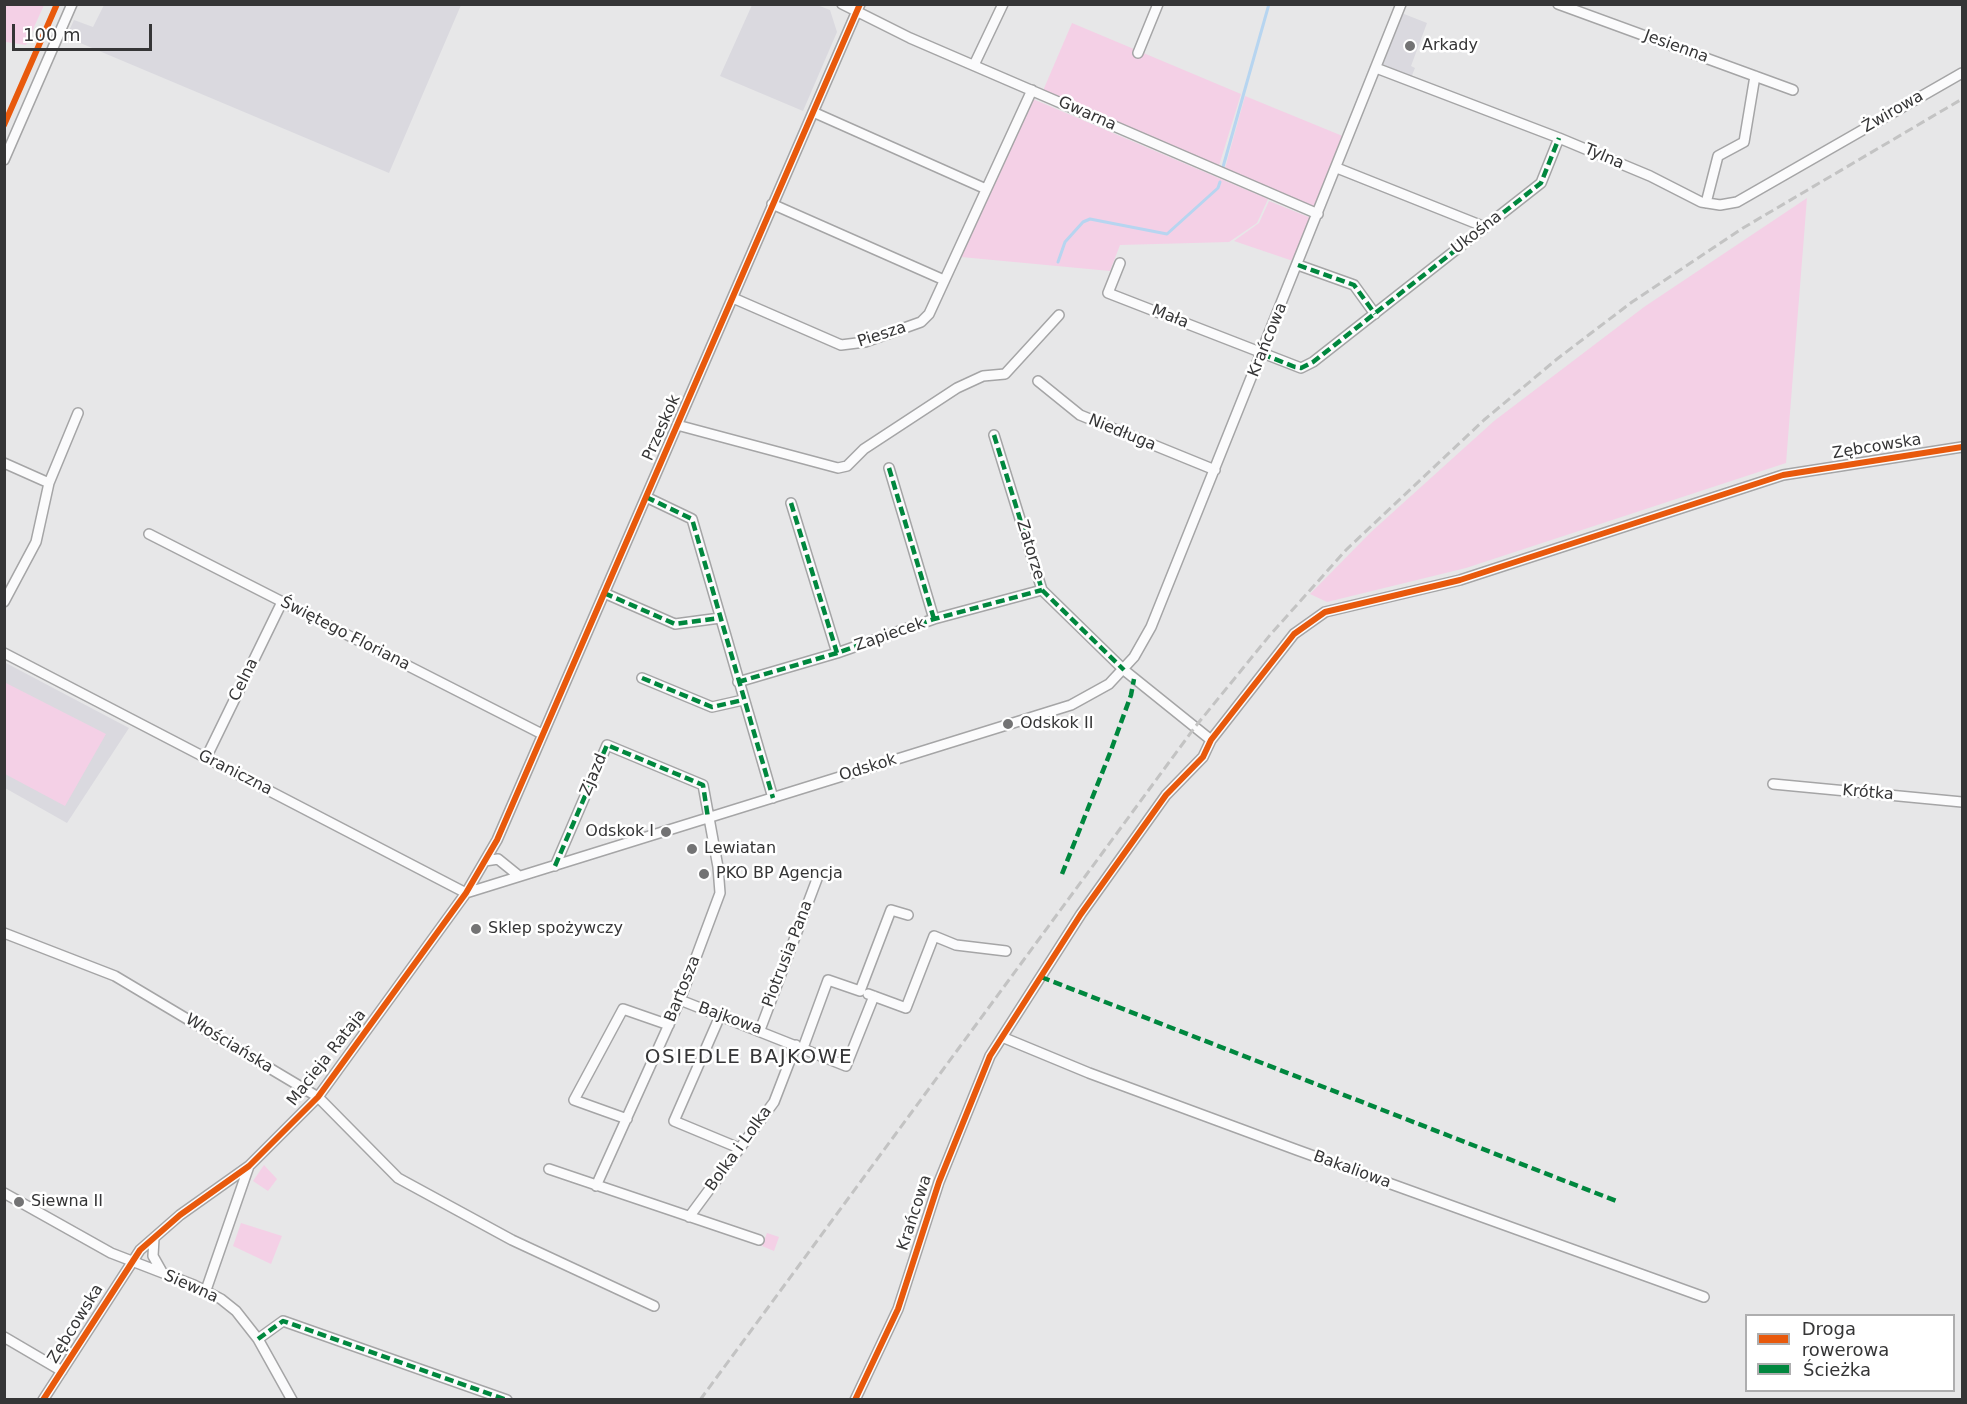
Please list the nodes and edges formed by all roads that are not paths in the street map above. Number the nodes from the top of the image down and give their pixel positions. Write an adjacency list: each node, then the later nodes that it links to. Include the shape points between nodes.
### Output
1 (72, 4): 18 (street)
2 (842, 4): 7 (street, Gwarna)
3 (1003, 4): 9 (street)
4 (1158, 4): 8 (street)
5 (1401, 4): 10 (street, Krańcowa)
6 (1558, 4): 12 (street, Jesienna)
7 (858, 8): 9 (street, Gwarna); 15 (street, Przeskok)
8 (1138, 53)
9 (974, 65): 13 (street, Gwarna)
10 (1376, 68): 16 (street, Tylna); 19 (street, Krańcowa)
11 (1962, 73): 17 (street, Żwirowa)
12 (1755, 76): 14 (street, Jesienna); 21 (street, via 1744,142 1718,156)
13 (1032, 90): 20 (street, Piesza); 23 (street, Gwarna)
14 (1793, 90)
15 (813, 112): 20 (street); 22 (street, Przeskok)
16 (1558, 138): 21 (street, Tylna); 24 (street, Ukośna, via 1541,183)
17 (1825, 152): 21 (street, Tylna, via 1737,202)
18 (4, 160)
19 (1337, 168): 23 (street, Krańcowa); 24 (street)
20 (986, 189): 27 (street, Piesza)
21 (1706, 203)
22 (772, 204): 27 (street); 28 (street, Przeskok)
23 (1318, 214): 26 (street, Krańcowa)
24 (1485, 227): 29 (street, Ukośna)
25 (1120, 263): 31 (street, Mała, via 1108,293)
26 (1298, 265): 29 (street, via 1353,285); 31 (street, Krańcowa)
27 (944, 280): 28 (street, Piesza, via 929,314 921,322 850,346 832,342)
28 (733, 298): 34 (street, Przeskok)
29 (1375, 314): 31 (street, Ukośna, via 1308,366 1295,367)
30 (1059, 315): 34 (street, via 1005,374 983,376 957,388 864,449 847,466 838,468)
31 (1262, 354): 39 (street, Krańcowa)
32 (1038, 381): 39 (street, Niedługa, via 1080,415)
33 (78, 413): 40 (street)
34 (677, 425): 41 (street, Przeskok)
35 (994, 435): 44 (street, Zatorze)
36 (1962, 447): 57 (street, Zębcowska, via 1796,472 1460,580 1325,612 1294,634)
37 (4, 463): 40 (street)
38 (889, 468): 49 (street)
39 (1215, 470): 52 (street, Krańcowa, via 1151,627)
40 (48, 483): 46 (street, via 36,542)
41 (646, 497): 45 (street, Przeskok); 48 (street, via 692,519)
42 (791, 503): 51 (street)
43 (149, 534): 47 (street, Świętego Floriana)
44 (1042, 590): 49 (street, Zapiecek); 52 (street, Zatorze)
45 (604, 593): 48 (street, via 675,624); 56 (street, Przeskok)
46 (4, 602)
47 (282, 602): 56 (street, Świętego Floriana); 58 (street, Celna)
48 (720, 618): 54 (street)
49 (934, 620): 51 (street, Zapiecek)
50 (4, 653): 58 (street, Graniczna)
51 (837, 653): 54 (street, Zapiecek)
52 (1124, 670): 57 (street); 60 (street, Odskok, via 1096,693 1071,705)
53 (642, 678): 55 (street, via 712,708)
54 (738, 682): 55 (street)
55 (743, 700): 60 (street)
56 (542, 734): 63 (street, Przeskok)
57 (1211, 740): 81 (street, Krańcowa, via 1203,757 1166,795 1081,914)
58 (206, 758): 71 (street, Graniczna)
59 (1773, 784): 61 (street, Krótka)
60 (773, 798): 62 (street, Odskok)
61 (1962, 802)
62 (708, 818): 66 (street, Odskok); 66 (street, Zjazd, via 703,785 607,745); 77 (street, Bartosza, via 720,893)
63 (497, 840): 64 (street, Przeskok); 65 (street)
64 (485, 861): 65 (street, via 494,858); 67 (street)
65 (504, 864): 68 (street); 70 (street, via 506,874)
66 (555, 866): 68 (street, Odskok)
67 (479, 870): 70 (street, via 484,882); 71 (street, Macieja Rataja)
68 (519, 876): 70 (street, Odskok)
69 (817, 879): 80 (street, Piotrusia Pana)
70 (496, 884): 71 (street)
71 (466, 893): 83 (street, Macieja Rataja)
72 (908, 915): 75 (street, via 891,909)
73 (4, 933): 83 (street, Włościańska, via 115,976)
74 (1006, 951): 76 (street, via 956,945 934,936 906,1008)
75 (860, 991): 76 (street); 82 (street, Bolka i Lolka, via 828,980)
76 (874, 996): 82 (street, Bajkowa, via 846,1066)
77 (680, 1000): 78 (street, Bajkowa); 79 (street, Bartosza)
78 (720, 1017): 80 (street, Bajkowa); 85 (street, via 674,1121)
79 (669, 1025): 84 (street, Bartosza); 84 (street, via 623,1009 574,1100)
80 (760, 1030): 82 (street, Bajkowa)
81 (1002, 1036): 96 (street, Bakaliowa, via 1089,1073); 104 (street, Krańcowa, via 990,1056 939,1182 898,1309)
82 (799, 1046): 85 (street, Bolka i Lolka, via 774,1102)
83 (318, 1097): 86 (street, Macieja Rataja); 97 (street, Włościańska, via 398,1178 512,1240)
84 (627, 1119): 88 (street, Bartosza)
85 (739, 1148): 90 (street, Bolka i Lolka)
86 (249, 1166): 91 (street, Macieja Rataja); 95 (street, Macieja Rataja)
87 (549, 1169): 88 (street)
88 (596, 1186): 90 (street)
89 (4, 1193): 93 (street, Siewna)
90 (689, 1217): 92 (street)
91 (155, 1237): 93 (street, Macieja Rataja); 94 (street, via 153,1256)
92 (759, 1240)
93 (131, 1262): 94 (street, Siewna); 100 (street, Zębcowska)
94 (164, 1274): 95 (street, Siewna)
95 (206, 1290): 99 (street, Siewna, via 236,1311)
96 (1704, 1297)
97 (654, 1306)
98 (4, 1336): 100 (street)
99 (258, 1338): 102 (street, Siewna); 103 (street, via 284,1321)
100 (62, 1371): 101 (street, Zębcowska)
101 (43, 1400)
102 (292, 1400)
103 (507, 1400)
104 (855, 1400)

